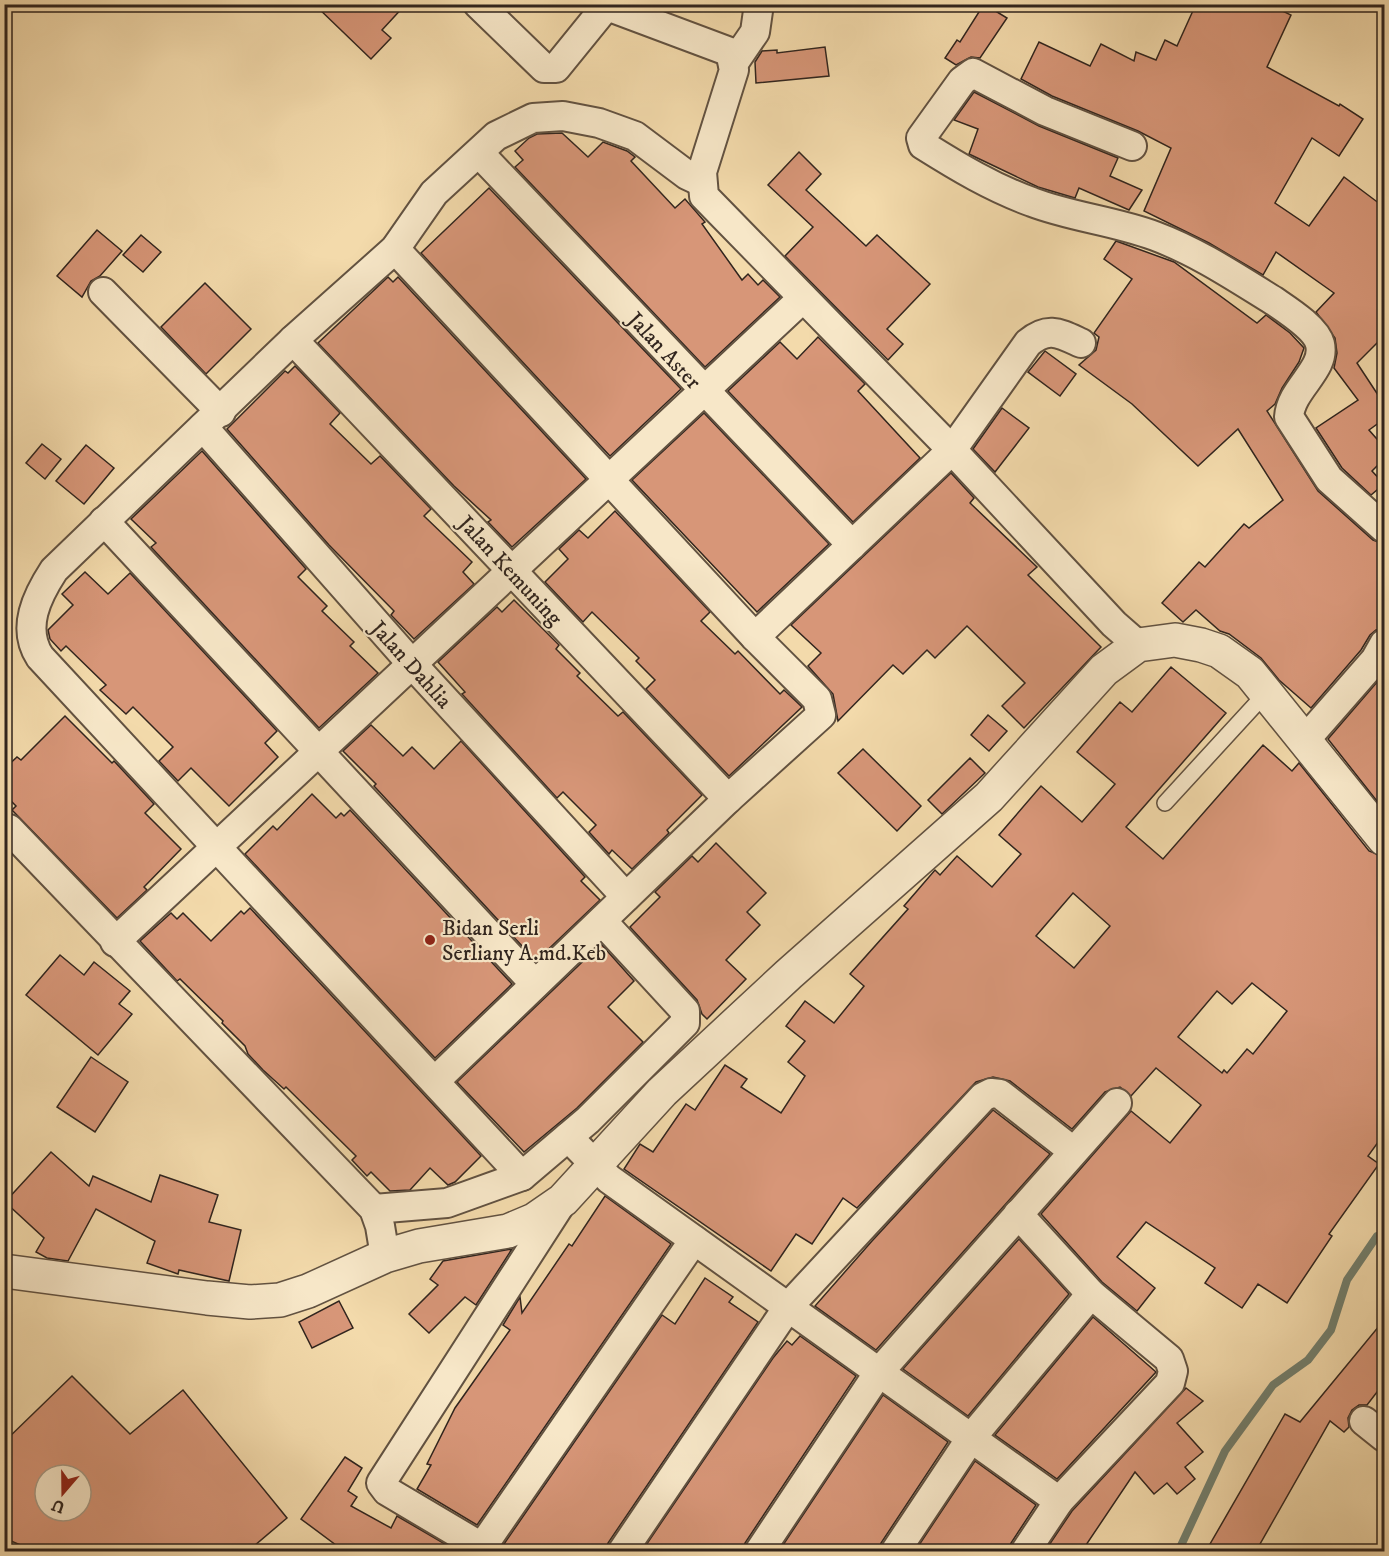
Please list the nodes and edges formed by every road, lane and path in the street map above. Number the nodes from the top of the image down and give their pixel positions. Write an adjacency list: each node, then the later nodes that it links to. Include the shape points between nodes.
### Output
1 (478, 4): 3 (street, via 544,68 556,68)
2 (759, 4): 4 (street, via 755,32)
3 (608, 5): 4 (street, via 722,47 730,52)
4 (733, 64): 7 (street)
5 (1132, 146): 18 (street, via 1045,111 973,73 962,81 921,138 923,145 966,172 1033,202 1154,236 1209,260 1296,316 1320,342 1321,357 1298,390 1289,417 1329,479)
6 (480, 154): 7 (street, via 496,136 522,123 533,118 562,116 599,123 635,136); 8 (street, via 434,193); 13 (street, Jalan Aster)
7 (702, 182): 10 (street, via 704,196)
8 (395, 249): 11 (street); 16 (street)
9 (103, 292): 14 (street, Jalan Dahlia)
10 (803, 298): 13 (street); 15 (street)
11 (293, 340): 14 (street); 20 (street, Jalan Kemuning)
12 (1081, 343): 15 (street, via 1058,333 1040,333 1028,343)
13 (703, 391): 16 (street); 19 (street, Jalan Aster)
14 (212, 419): 17 (street); 24 (street, Jalan Dahlia)
15 (952, 450): 19 (street); 23 (street)
16 (609, 479): 20 (street); 21 (street)
17 (104, 521): 27 (street); 32 (street, via 47,580 33,614 32,644)
18 (1384, 528)
19 (852, 545): 21 (street)
20 (512, 571): 24 (street); 28 (street, Jalan Kemuning)
21 (755, 637): 28 (street, via 817,699 821,715)
22 (1384, 644): 26 (street, via 1375,660)
23 (1138, 645): 25 (street, via 1174,640 1219,651 1250,673); 41 (street, via 1104,670 989,797 662,1092)
24 (412, 664): 27 (street); 33 (street, Jalan Dahlia)
25 (1266, 693): 26 (street); 29 (lane)
26 (1305, 740): 31 (street)
27 (318, 751): 32 (street); 36 (street)
28 (728, 799): 33 (street)
29 (1165, 803)
30 (9, 829): 35 (street)
31 (1384, 839)
32 (218, 846): 35 (street); 37 (street)
33 (626, 897): 34 (street)
34 (602, 921): 36 (street); 39 (street, via 685,1011 686,1017 685,1023)
35 (115, 942): 44 (street)
36 (535, 984): 37 (street)
37 (435, 1081): 42 (street)
38 (1117, 1103): 40 (street)
39 (568, 1137): 41 (street); 42 (street)
40 (1073, 1151): 45 (street); 50 (street, via 1000,1094 983,1097)
41 (593, 1166): 43 (street); 46 (street)
42 (522, 1176): 44 (street, via 447,1203)
43 (563, 1200): 47 (street, via 534,1220 508,1231 419,1246); 54 (street, via 381,1483 387,1491)
44 (374, 1209): 47 (street)
45 (1018, 1214): 49 (street); 51 (street)
46 (694, 1240): 50 (street); 54 (street)
47 (385, 1256): 48 (street, via 308,1291 280,1300 250,1302)
48 (4, 1271)
49 (1091, 1294): 52 (street); 53 (street, via 1169,1359 1173,1371 1170,1383)
50 (788, 1307): 51 (street); 55 (street)
51 (879, 1372): 52 (street); 56 (street)
52 (971, 1438): 53 (street); 57 (street)
53 (1059, 1501): 58 (street)
54 (486, 1549)
55 (621, 1551)
56 (759, 1551)
57 (896, 1551)
58 (1025, 1551)

